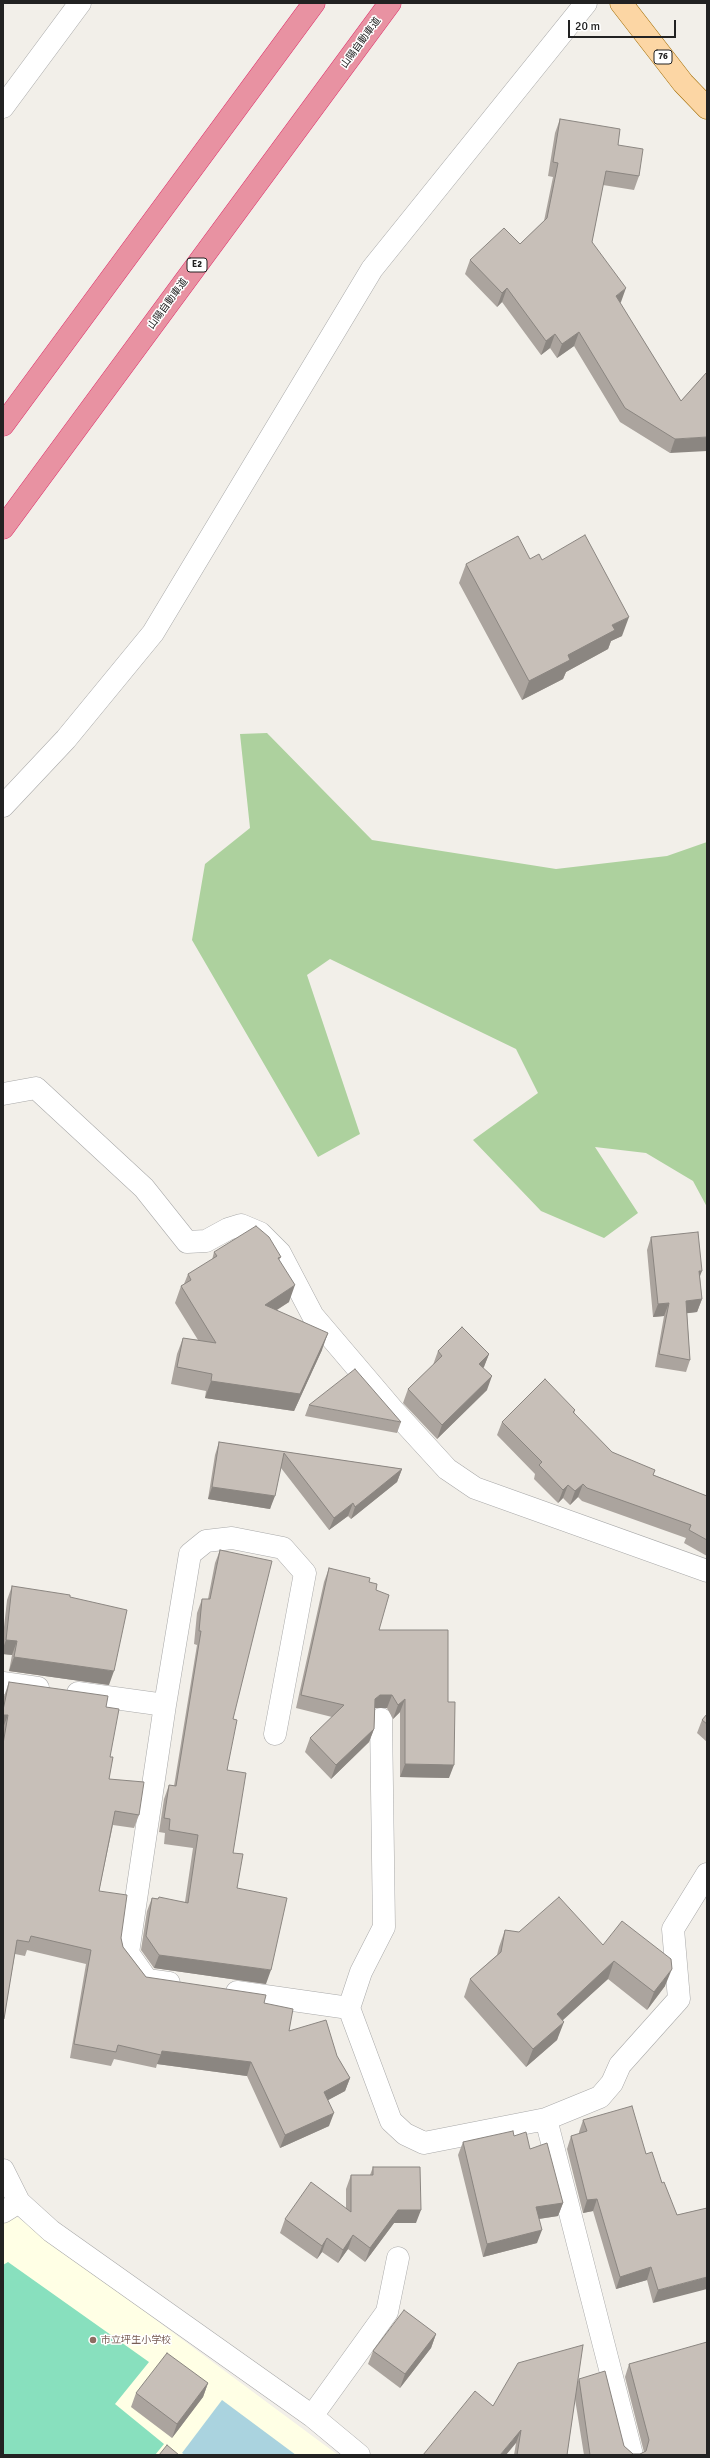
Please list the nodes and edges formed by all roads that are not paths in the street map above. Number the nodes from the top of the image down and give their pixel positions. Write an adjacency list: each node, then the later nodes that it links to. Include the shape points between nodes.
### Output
1 (80, 3): 6 (street)
2 (314, 3): 8 (highway)
3 (390, 3): 9 (highway, 山陽自動車道 / E2)
4 (586, 3): 10 (street, via 372,269 153,633 66,739)
5 (621, 3): 7 (main road, 76, via 683,83)
6 (3, 107)
7 (707, 108)
8 (3, 425)
9 (3, 528)
10 (3, 806)
11 (3, 1094): 12 (street, via 36,1088 144,1188 187,1242 206,1241 241,1225 260,1233 280,1253 313,1316 442,1463 475,1488)
12 (707, 1571)
13 (3, 1683): 14 (street)
14 (165, 1705): 16 (street, via 190,1554 206,1541 232,1538 283,1548 305,1573); 18 (street, via 128,1953 147,1980)
15 (381, 1719): 20 (street, via 384,1927 361,1972)
16 (275, 1734)
17 (707, 1874): 21 (street, via 672,1929 679,1999 620,2065 612,2083 600,2097)
18 (186, 1985)
19 (217, 1990): 20 (street)
20 (349, 2008): 21 (street, via 391,2122 405,2134 424,2143)
21 (546, 2119): 27 (street)
22 (3, 2170): 23 (street)
23 (11, 2207): 25 (street, via 51,2231)
24 (398, 2258): 25 (street, via 387,2312)
25 (312, 2416): 26 (street)
26 (360, 2455)
27 (632, 2455)

